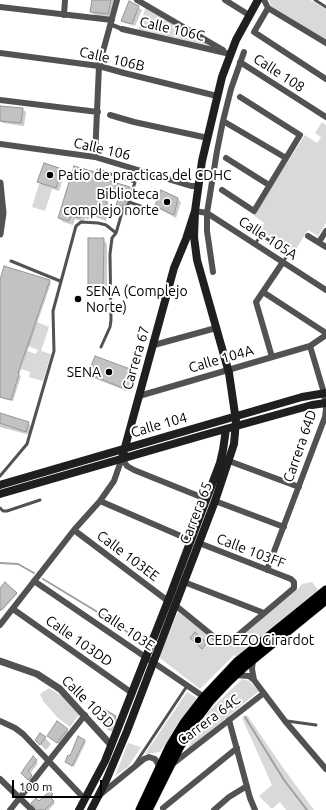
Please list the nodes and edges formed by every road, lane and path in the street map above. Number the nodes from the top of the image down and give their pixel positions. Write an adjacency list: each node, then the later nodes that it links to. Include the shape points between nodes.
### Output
1 (65, 0): 11 (street)
2 (117, 0): 13 (street)
3 (137, 0): 18 (street)
4 (225, 0): 12 (street)
5 (258, 0): 12 (main road, Carrera 67)
6 (264, 0): 10 (street)
7 (315, 0): 8 (lane)
8 (326, 6)
9 (0, 7): 11 (street, Calle 106C)
10 (268, 8): 15 (street); 21 (street, via 254,32)
11 (64, 15): 13 (street, Calle 106C)
12 (249, 15): 18 (main road, Carrera 67)
13 (111, 22): 14 (street, Calle 106C); 20 (street)
14 (122, 29): 18 (street, Calle 106C)
15 (326, 43)
16 (244, 52): 19 (street)
17 (0, 53): 20 (street, Calle 106B)
18 (230, 54): 22 (main road, Carrera 67)
19 (240, 62): 27 (street, Calle 108); 28 (street)
20 (99, 66): 22 (street, Calle 106B); 25 (street)
21 (326, 79)
22 (217, 96): 29 (main road, Carrera 67)
23 (240, 98): 33 (street, via 300,135)
24 (0, 100): 25 (street)
25 (98, 112): 31 (street)
26 (110, 115): 29 (street)
27 (326, 118)
28 (223, 121): 33 (street); 43 (street)
29 (208, 138): 37 (main road, Carrera 67)
30 (0, 144): 31 (street, Calle 106)
31 (94, 157): 37 (street, Calle 106)
32 (226, 158): 36 (street)
33 (286, 158): 36 (street)
34 (98, 170): 40 (lane, via 135,182)
35 (0, 183): 39 (street)
36 (270, 185): 38 (street, via 254,211)
37 (198, 186): 42 (main road, Carrera 67)
38 (222, 190)
39 (0, 192): 45 (street)
40 (129, 202): 41 (lane); 46 (lane, via 123,209)
41 (143, 207)
42 (194, 211): 43 (street, Calle 105A); 57 (main road, Carrera 65, via 197,260); 59 (main road, Carrera 67, via 174,268)
43 (207, 213): 49 (street, Calle 105A); 53 (street)
44 (326, 230): 48 (street)
45 (0, 231)
46 (116, 232): 54 (lane, via 102,224 78,224); 61 (lane, via 112,238 110,254 111,320)
47 (308, 236): 48 (street)
48 (318, 242): 50 (street)
49 (255, 244): 52 (street, Calle 105A); 52 (lane, via 261,235 289,253)
50 (326, 247)
51 (11, 261): 54 (lane)
52 (283, 262): 55 (street, Calle 105A); 56 (street)
53 (214, 272)
54 (60, 281): 74 (lane, via 53,311 54,351 27,444)
55 (326, 290)
56 (263, 292): 58 (street); 62 (street, via 256,302)
57 (216, 328): 59 (street); 63 (main road, Carrera 65)
58 (326, 334): 60 (street)
59 (154, 345): 65 (main road, Carrera 67)
60 (310, 346): 62 (street, Calle 104A); 64 (street, Carrera 64D)
61 (101, 347)
62 (272, 357): 63 (street, Calle 104A)
63 (228, 370): 65 (street, Calle 104A); 67 (main road, Carrera 65)
64 (325, 393): 66 (street, Carrera 64D); 67 (main road, Calle 104)
65 (138, 396): 71 (main road, Carrera 67)
66 (326, 403): 69 (main road, Calle 104); 76 (street, Carrera 64D, via 325,417)
67 (235, 416): 68 (main road, Calle 104); 69 (main road, Carrera 65)
68 (226, 419): 70 (street, Carrera 65); 71 (main road, Calle 104)
69 (236, 426): 70 (main road, Calle 104); 73 (main road, Carrera 65)
70 (226, 428): 72 (main road, Calle 104); 78 (main road, Carrera 65, via 222,456)
71 (124, 448): 72 (main road, Carrera 67); 75 (main road, Calle 104)
72 (122, 458): 77 (main road, Calle 104); 78 (street, via 127,466 134,470); 80 (street, Carrera 67, via 114,481)
73 (229, 461): 76 (street); 81 (main road, Carrera 65)
74 (0, 476)
75 (0, 485)
76 (299, 487): 83 (street, Carrera 64D)
77 (0, 494)
78 (206, 499): 85 (main road, Carrera 65)
79 (40, 500): 82 (lane, via 6,511)
80 (100, 501): 84 (street, Carrera 67); 85 (street)
81 (215, 501): 83 (street); 86 (main road, Carrera 65)
82 (0, 508)
83 (284, 526): 87 (street, Carrera 64D)
84 (74, 530): 88 (street, Carrera 67); 92 (street, Calle 103EE)
85 (190, 540): 92 (main road, Carrera 65)
86 (199, 543): 87 (street, Calle 103FF); 89 (main road, Carrera 65)
87 (267, 570): 94 (street, Calle 103FF, via 291,579 294,588)
88 (34, 581): 93 (street, Carrera 67); 96 (street, Calle 103E)
89 (184, 582): 92 (main road, Carrera 65); 94 (street)
90 (326, 590): 105 (main road, via 237,662)
91 (326, 600): 97 (main road)
92 (171, 603): 94 (street, Calle 103EE, via 223,643 230,642); 96 (main road, Carrera 65); 99 (main road, Carrera 65)
93 (13, 609): 95 (street, Carrera 67); 103 (street, Calle 103DD)
94 (264, 613)
95 (0, 625)
96 (146, 657): 99 (street, Calle 103E); 103 (main road, Carrera 65)
97 (253, 659): 100 (main road); 101 (street)
98 (0, 661): 106 (street, Calle 103D, via 37,674 53,684)
99 (153, 662): 102 (street, Calle 103E); 121 (main road, Carrera 65)
100 (235, 675): 101 (street, via 249,676); 114 (main road, via 204,708)
101 (254, 680): 104 (street)
102 (187, 685): 105 (street, Calle 103E); 115 (lane, Carrera 64C)
103 (132, 693): 111 (main road, Carrera 65)
104 (264, 693): 107 (street, Carrera 64C); 109 (street)
105 (204, 697): 117 (main road, via 177,734)
106 (85, 715): 111 (street, Calle 103D); 113 (street)
107 (229, 720): 112 (street); 114 (street, Carrera 64C)
108 (0, 721): 113 (street, via 23,734)
109 (285, 721): 110 (lane); 116 (street)
110 (316, 725)
111 (111, 744): 127 (main road, Carrera 65)
112 (237, 748): 119 (street); 124 (street)
113 (49, 762): 120 (street); 123 (street)
114 (168, 766): 122 (main road)
115 (132, 768): 117 (street, via 149,757 157,761); 121 (street)
116 (326, 769)
117 (159, 770): 129 (main road)
118 (0, 779): 123 (street)
119 (247, 786): 131 (street); 132 (street)
120 (80, 794)
121 (98, 796): 128 (main road, Carrera 65)
122 (154, 797): 124 (street); 130 (main road)
123 (20, 798): 125 (street); 126 (street)
124 (163, 809)
125 (10, 810)
126 (32, 810)
127 (79, 810)
128 (91, 810)
129 (140, 810)
130 (148, 810)
131 (214, 810)
132 (255, 810)

